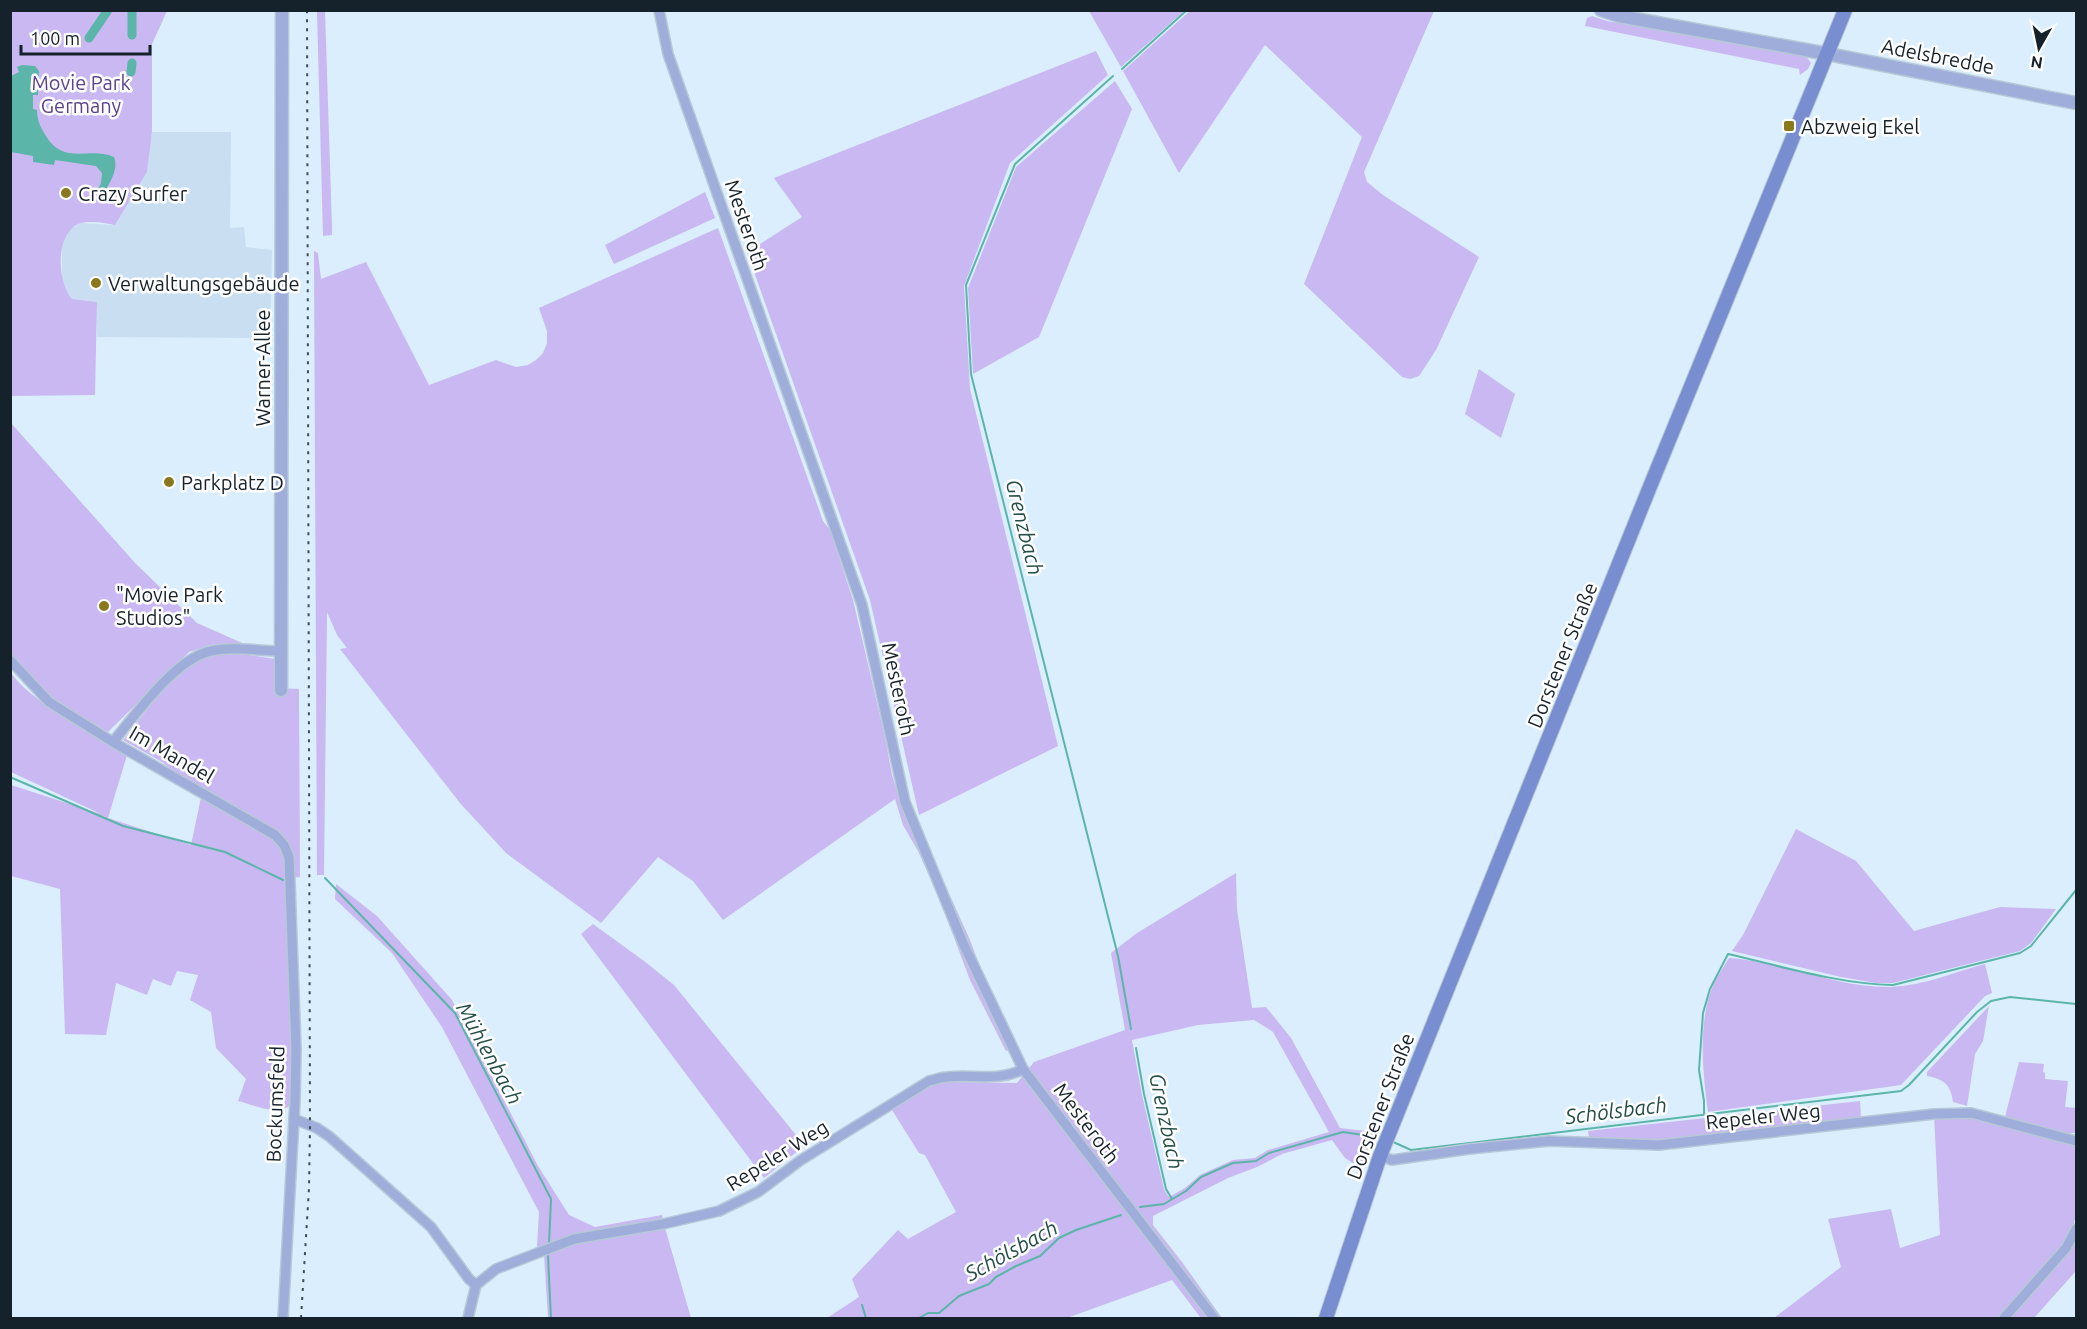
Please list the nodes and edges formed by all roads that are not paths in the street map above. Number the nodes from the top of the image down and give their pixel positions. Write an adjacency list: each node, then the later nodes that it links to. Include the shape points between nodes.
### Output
1 (282, 10): 7 (street, Warner-Allee)
2 (659, 10): 12 (street, Mesteroth, via 672,65 862,605 905,802 963,943)
3 (1601, 10): 5 (street, Adelsbredde)
4 (1845, 10): 5 (main road, Dorstener Straße)
5 (1828, 54): 6 (street, Adelsbredde); 15 (main road, Dorstener Straße)
6 (2076, 103)
7 (281, 651): 9 (street, Warner-Allee); 10 (street, via 230,648 193,656 158,688)
8 (10, 660): 10 (street, Im Mandel, via 49,702)
9 (282, 690)
10 (113, 742): 11 (street, Im Mandel, via 275,835 289,857)
11 (290, 890): 13 (street, Bockumsfeld, via 296,1049)
12 (1023, 1069): 17 (street, Repeler Weg, via 1003,1076 946,1077 929,1082 758,1192 719,1211 574,1239 496,1269); 20 (street, Mesteroth)
13 (294, 1119): 17 (street, via 330,1137 431,1227); 18 (street, Bockumsfeld)
14 (2076, 1141): 15 (street, Repeler Weg, via 1971,1113 1659,1145 1549,1141 1392,1160)
15 (1384, 1145): 21 (main road, Dorstener Straße)
16 (2076, 1229): 22 (street, via 2066,1248)
17 (476, 1285): 19 (street)
18 (283, 1318)
19 (468, 1318)
20 (1214, 1318)
21 (1326, 1318)
22 (2004, 1318)

